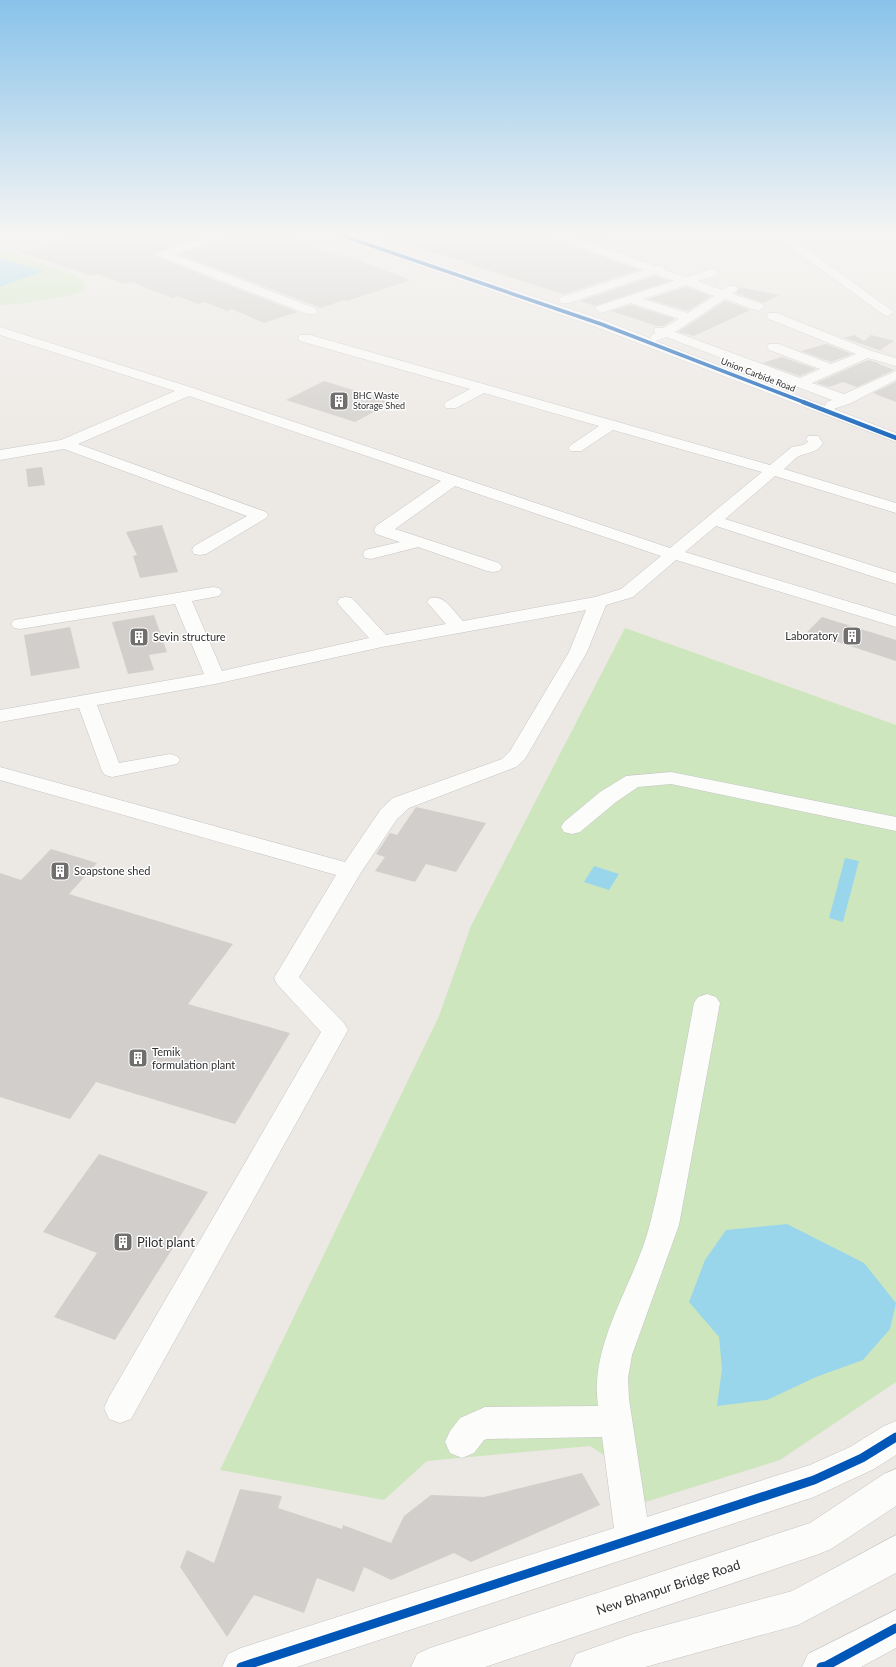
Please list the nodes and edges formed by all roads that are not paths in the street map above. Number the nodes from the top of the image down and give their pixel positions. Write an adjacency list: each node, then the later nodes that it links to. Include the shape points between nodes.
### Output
1 (568, 313): 22 (street, Union Carbide Road)
2 (591, 313): 10 (street, Union Carbide Road)
3 (612, 313): 7 (street)
4 (674, 313): 8 (street)
5 (698, 313): 8 (street)
6 (773, 316): 14 (street)
7 (623, 317)
8 (690, 318): 11 (street)
9 (0, 331): 20 (street)
10 (652, 333): 11 (street); 22 (street, Union Carbide Road)
11 (666, 333): 18 (street)
12 (305, 338): 19 (street)
13 (774, 348): 16 (street)
14 (868, 354): 15 (street); 16 (street)
15 (896, 362)
16 (831, 369): 18 (street)
17 (896, 375): 22 (street)
18 (800, 383): 22 (street)
19 (482, 388): 21 (street); 23 (street)
20 (188, 391): 26 (street); 30 (street)
21 (451, 405)
22 (846, 410): 24 (street, Union Carbide Road); 25 (street, Union Carbide Road); 29 (street, via 821,433 816,443 807,450 797,450)
23 (612, 424): 27 (street); 29 (street)
24 (896, 429)
25 (896, 438)
26 (65, 444): 28 (street); 34 (street, via 260,515)
27 (576, 448)
28 (0, 455)
29 (772, 470): 31 (street); 32 (street)
30 (453, 480): 33 (street, via 382,530); 36 (street)
31 (896, 508)
32 (713, 520): 36 (street); 38 (street)
33 (419, 542): 35 (street); 37 (street)
34 (200, 550)
35 (371, 554)
36 (673, 554): 43 (street, via 627,593); 44 (street)
37 (493, 567)
38 (896, 579)
39 (213, 592): 40 (street)
40 (181, 597): 45 (street, via 142,609); 48 (street)
41 (346, 602): 47 (street)
42 (436, 602): 46 (street)
43 (598, 602): 46 (street); 55 (street, via 578,652 518,755 509,763 401,803 389,814)
44 (896, 622)
45 (20, 624)
46 (458, 627): 47 (street)
47 (382, 641): 48 (street)
48 (215, 678): 49 (street)
49 (86, 701): 50 (street); 51 (street, via 112,771)
50 (0, 716)
51 (170, 760)
52 (0, 773): 55 (street)
53 (896, 824): 54 (street, via 671,778 633,781 608,797)
54 (572, 827)
55 (350, 871): 57 (street, via 286,978 335,1030)
56 (707, 1003): 58 (street, via 664,1225 616,1355 612,1378)
57 (120, 1408)
58 (616, 1421): 60 (street, via 485,1423 472,1429); 62 (street)
59 (896, 1437): 62 (street, via 862,1458 814,1480)
60 (462, 1442)
61 (896, 1486): 66 (street, New Bhanpur Bridge Road, via 819,1537)
62 (634, 1539): 65 (street)
63 (896, 1552): 67 (street, via 798,1607 633,1652)
64 (896, 1628): 68 (street)
65 (241, 1667)
66 (430, 1667)
67 (589, 1667)
68 (824, 1667)

